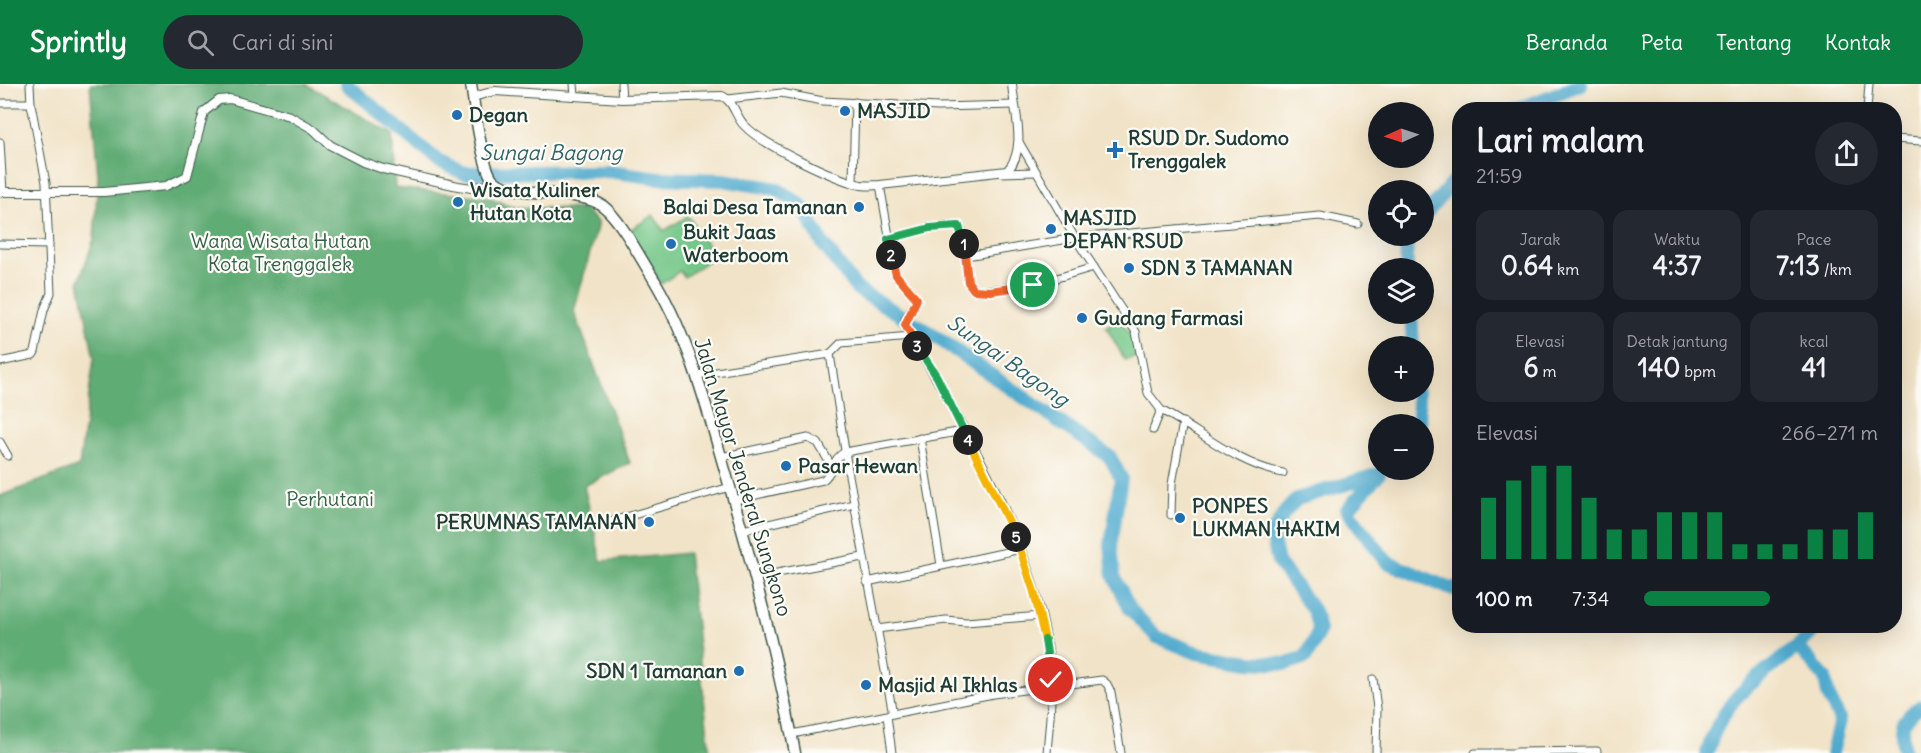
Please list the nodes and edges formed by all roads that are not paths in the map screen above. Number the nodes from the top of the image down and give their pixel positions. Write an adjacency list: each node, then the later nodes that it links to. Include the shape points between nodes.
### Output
1 (30, 84): 15 (street)
2 (471, 84): 9 (highway)
3 (574, 84): 8 (street)
4 (621, 84): 10 (street)
5 (1012, 84): 16 (street)
6 (1869, 84): 13 (street)
7 (537, 88): 8 (street); 9 (street)
8 (575, 95): 10 (street)
9 (473, 97): 23 (highway, via 480,139)
10 (622, 99): 11 (street)
11 (728, 99): 12 (street, via 781,93); 24 (street, via 744,126 782,151)
12 (855, 102): 16 (street, via 938,107); 24 (street)
13 (1868, 102)
14 (0, 103): 15 (street)
15 (31, 103): 27 (street)
16 (1014, 105): 20 (street)
17 (1902, 140): 18 (street)
18 (1921, 141)
19 (0, 142): 26 (street)
20 (1019, 142): 21 (street); 22 (street, via 1014,164)
21 (1035, 172): 22 (street); 29 (street)
22 (1002, 173): 25 (street)
23 (494, 180): 27 (street, via 472,188 383,169 330,145 290,116 219,99 204,112 189,171 176,183); 38 (highway, Jalan Mayor Jenderal Sungkono, via 533,192 591,199 603,206 651,274)
24 (853, 182): 25 (street)
25 (880, 185): 30 (street)
26 (1, 192): 27 (street)
27 (46, 194): 32 (street)
28 (1358, 224): 29 (street, via 1320,216)
29 (1075, 238): 33 (street); 34 (street)
30 (888, 239): 33 (street, via 956,225 963,232); 35 (street, via 896,275 918,302 905,320)
31 (0, 244): 32 (street)
32 (49, 244): 37 (street, via 51,293 35,352)
33 (966, 256): 34 (street, via 970,285 979,291 1033,285)
34 (1094, 267): 39 (street, via 1136,332 1148,393)
35 (911, 337): 36 (street, via 841,343); 42 (street, via 937,377)
36 (830, 354): 38 (street); 45 (street)
37 (0, 362)
38 (697, 375): 47 (highway, Jalan Mayor Jenderal Sungkono)
39 (1161, 410): 40 (street); 41 (street)
40 (1183, 422): 49 (street, via 1248,462); 53 (street)
41 (1153, 430)
42 (963, 431): 43 (street); 56 (street)
43 (920, 438): 45 (street); 58 (street)
44 (0, 442): 46 (street)
45 (845, 452): 48 (street, via 838,455); 52 (street)
46 (8, 456)
47 (721, 457): 48 (street, via 808,438 818,443); 50 (highway, Jalan Mayor Jenderal Sungkono)
48 (832, 467): 51 (street, via 823,480)
49 (1283, 474)
50 (730, 487): 51 (highway, Jalan Mayor Jenderal Sungkono); 54 (street)
51 (734, 500): 55 (highway, Jalan Mayor Jenderal Sungkono)
52 (854, 504): 55 (street); 57 (street)
53 (1171, 515)
54 (609, 522)
55 (743, 530): 59 (highway, Jalan Mayor Jenderal Sungkono)
56 (1021, 549): 58 (street); 61 (street)
57 (863, 557): 59 (street); 60 (street)
58 (941, 565): 60 (street)
59 (756, 576): 66 (highway, Jalan Mayor Jenderal Sungkono)
60 (867, 582): 62 (street)
61 (1041, 616): 62 (street, via 946,620); 64 (street)
62 (877, 629): 65 (street)
63 (1373, 679): 72 (street)
64 (1050, 686): 65 (street); 70 (street); 71 (street, via 1094,680 1107,684)
65 (890, 715): 66 (street); 69 (street)
66 (792, 734): 68 (highway, Jalan Mayor Jenderal Sungkono)
67 (1597, 751): 74 (street)
68 (795, 753)
69 (892, 753)
70 (1047, 753)
71 (1121, 753)
72 (1376, 753)
73 (1475, 753): 74 (street)
74 (1518, 753)

